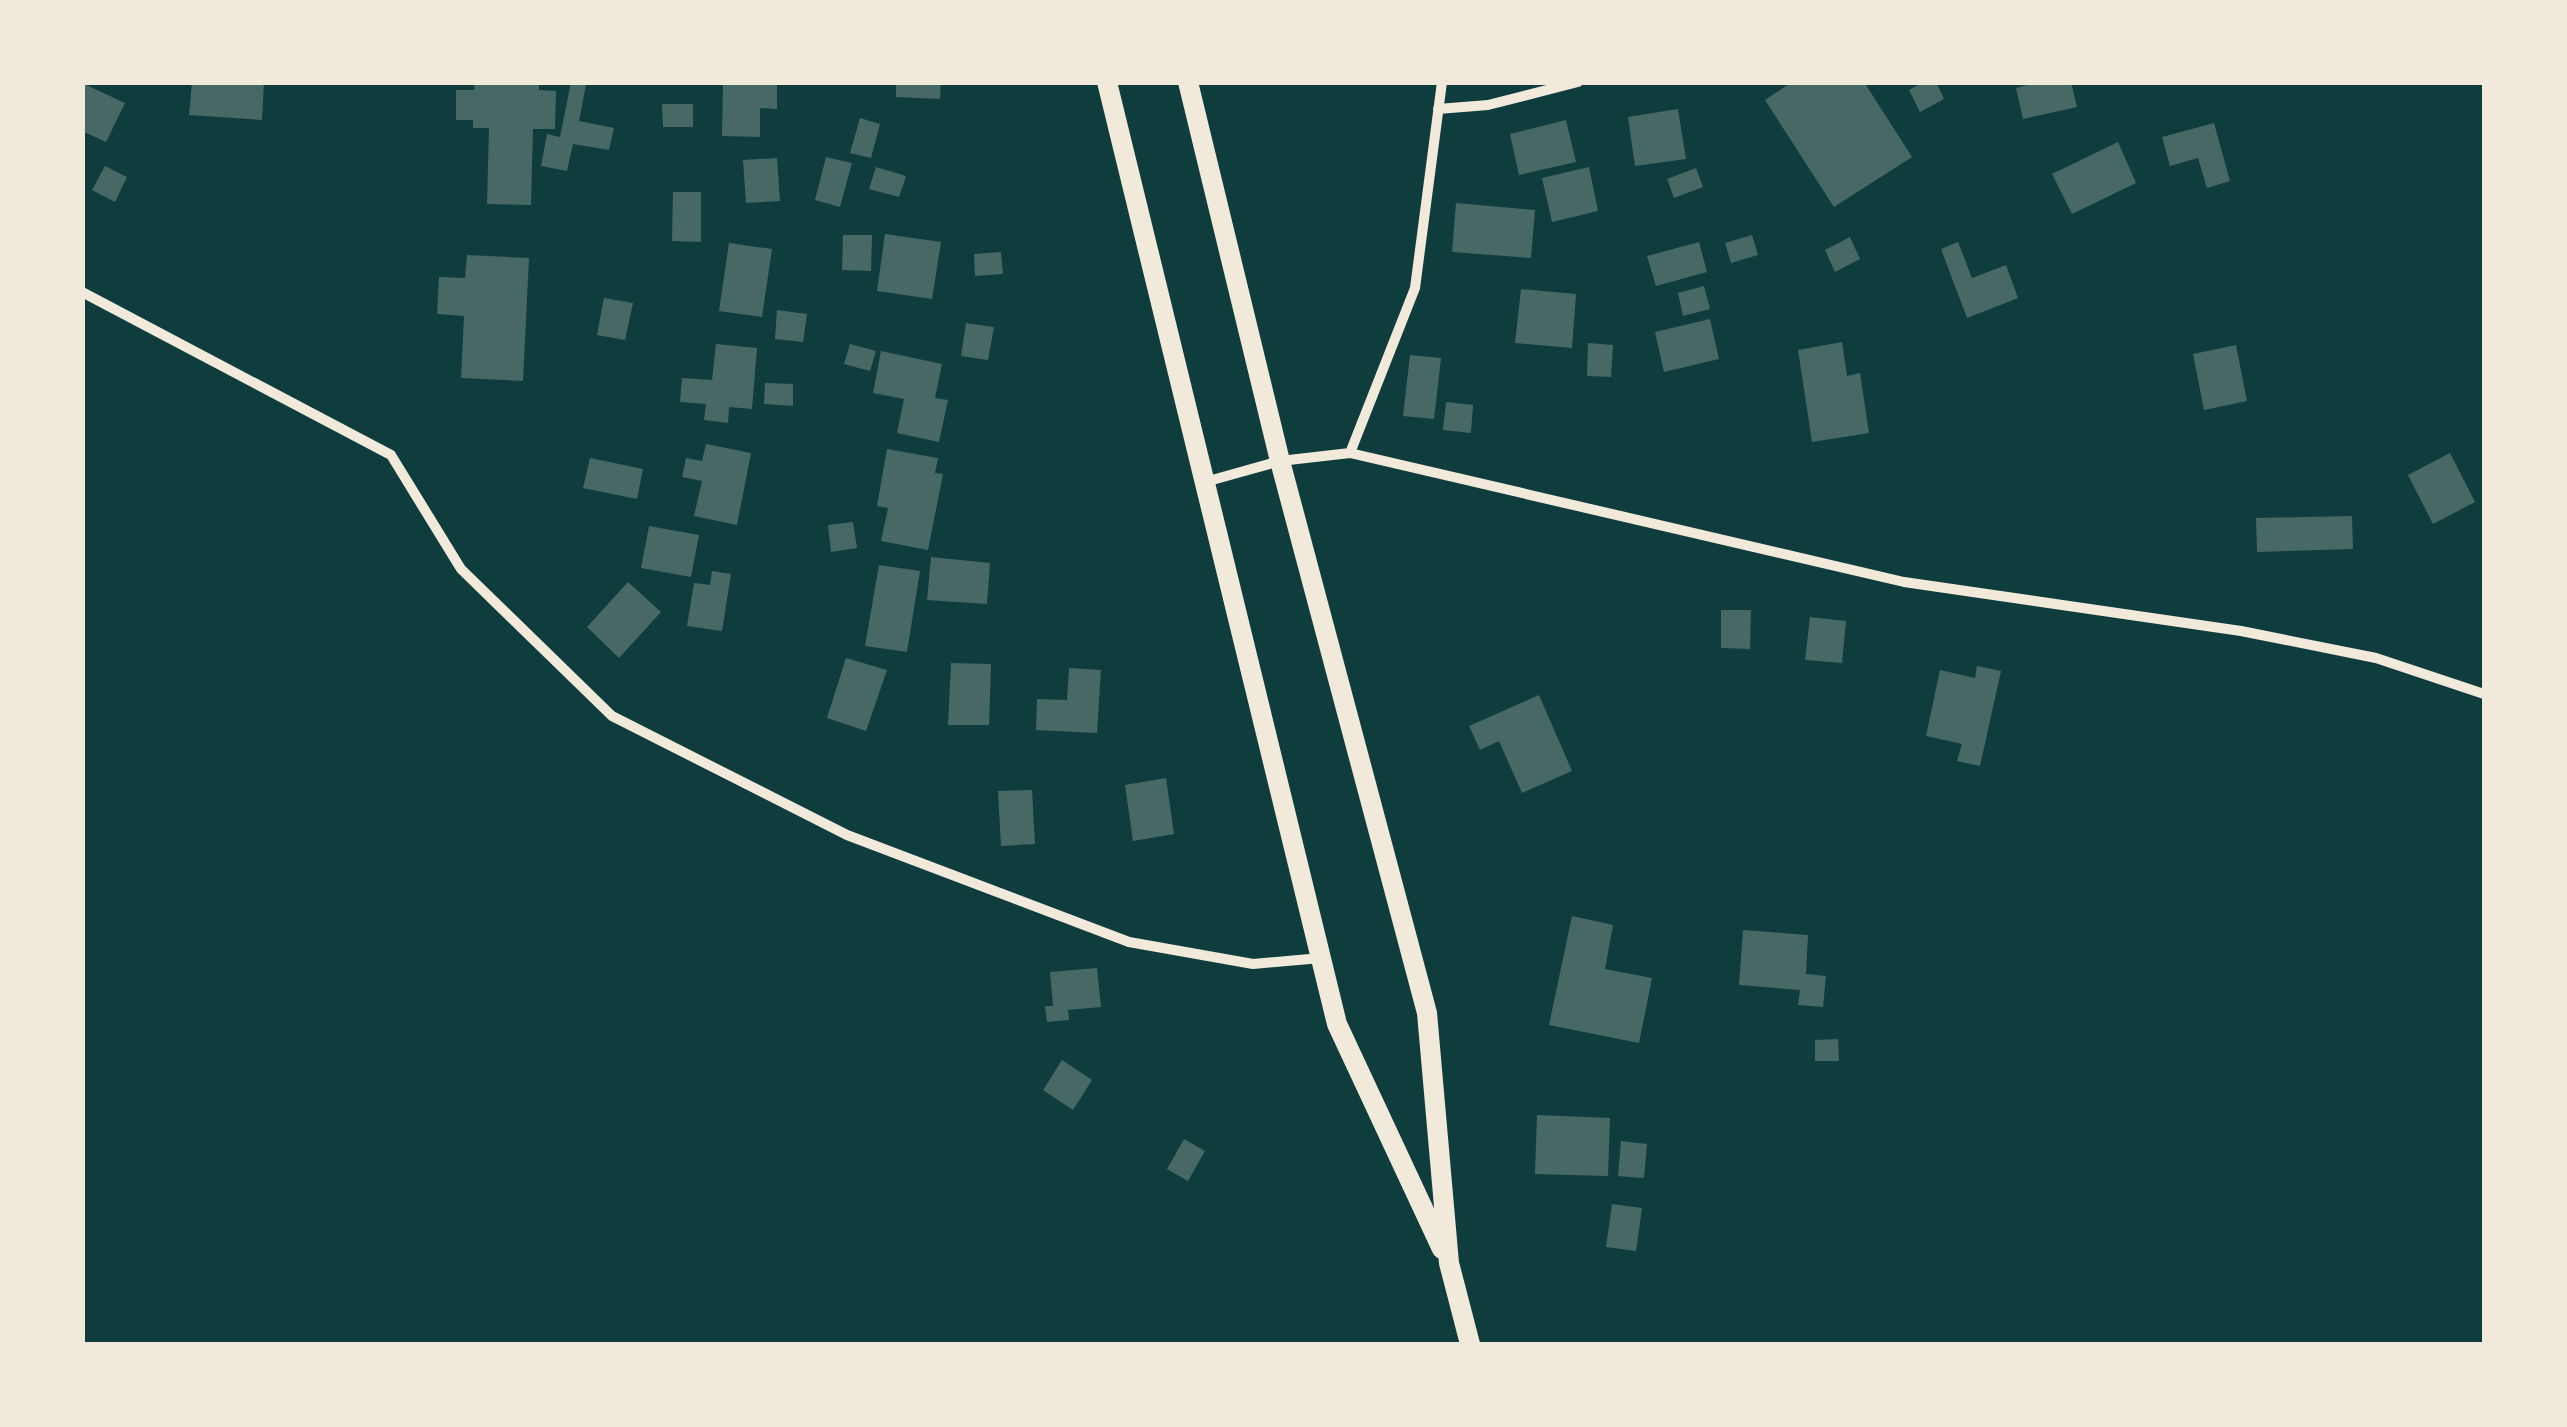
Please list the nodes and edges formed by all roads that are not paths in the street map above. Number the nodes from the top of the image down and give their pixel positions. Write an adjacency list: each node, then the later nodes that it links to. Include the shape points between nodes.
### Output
1 (1106, 82): 9 (main road)
2 (1188, 82): 8 (main road)
3 (1442, 82): 5 (street)
4 (1578, 82): 5 (street, via 1488,106)
5 (1438, 108): 7 (street, via 1415,288)
6 (82, 292): 11 (street, via 390,454 461,569 612,716 847,835 1128,942 1252,964)
7 (1350, 453): 8 (street); 10 (street, via 1904,582 2241,631 2376,658)
8 (1280, 461): 9 (street); 12 (main road, via 1427,1013)
9 (1204, 482): 11 (main road)
10 (2484, 694)
11 (1320, 958): 12 (main road, via 1337,1024)
12 (1449, 1263): 13 (main road)
13 (1470, 1344)

